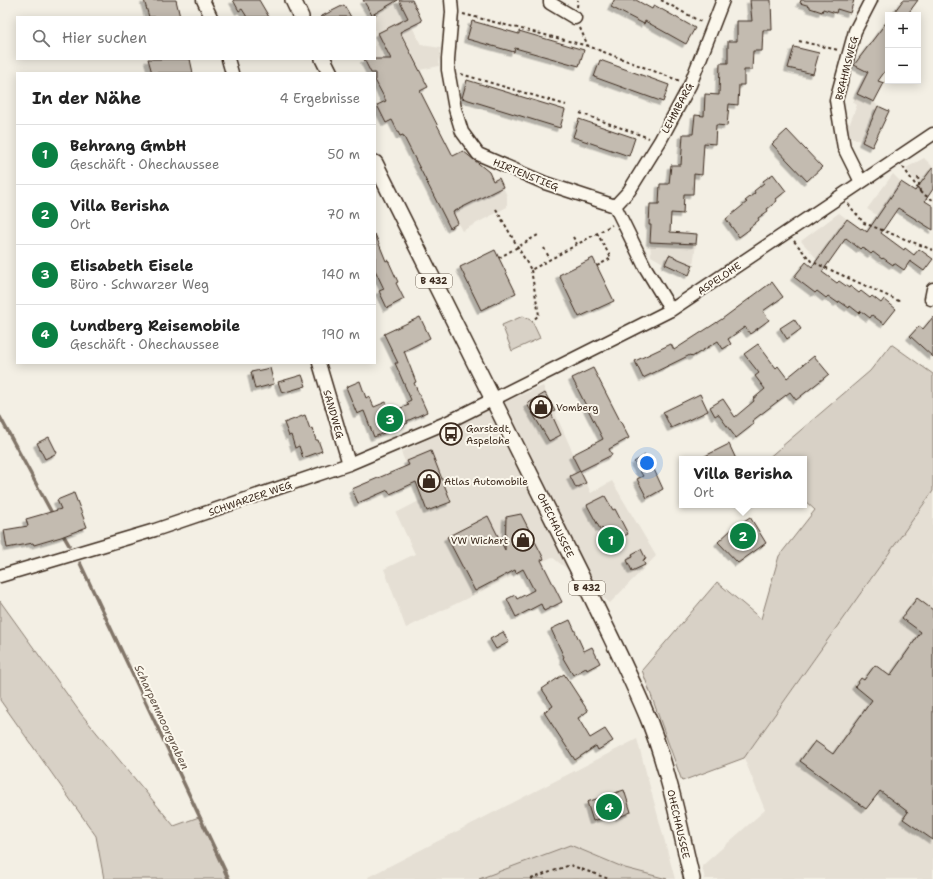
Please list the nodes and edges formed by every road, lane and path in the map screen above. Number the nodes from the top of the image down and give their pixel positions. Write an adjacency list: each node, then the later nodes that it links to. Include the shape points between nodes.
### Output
1 (203, 0): 8 (street)
2 (293, 0): 9 (main road)
3 (550, 0): 10 (street, via 550,3)
4 (661, 0): 11 (path)
5 (723, 0): 11 (street, LEHMBARG)
6 (871, 0): 14 (street, BRAHMSWEG, via 855,30)
7 (452, 6): 13 (path); 17 (street, HIRTENSTIEG)
8 (211, 16)
9 (301, 16)
10 (575, 18): 13 (path)
11 (713, 28): 20 (street, LEHMBARG)
12 (799, 41): 14 (path)
13 (588, 46): 20 (path)
14 (849, 53): 28 (street, BRAHMSWEG, via 836,100 844,148)
15 (228, 60): 18 (street)
16 (324, 60): 19 (main road)
17 (448, 70): 21 (path); 32 (street, HIRTENSTIEG, via 462,132 478,154 545,183)
18 (232, 72)
19 (330, 72)
20 (690, 85): 24 (street, LEHMBARG)
21 (566, 105)
22 (580, 114): 24 (path)
23 (933, 134): 25 (street, ASPELOHE)
24 (660, 141): 32 (street, LEHMBARG, via 629,191)
25 (897, 158): 28 (street, ASPELOHE); 29 (path)
26 (376, 165): 51 (main road, OHECHAUSSEE / B 432)
27 (918, 177): 29 (path)
28 (861, 182): 30 (street, ASPELOHE)
29 (921, 193): 31 (path)
30 (840, 196): 35 (street, ASPELOHE); 42 (path, via 864,223)
31 (933, 200)
32 (615, 206): 34 (street)
33 (496, 210): 40 (path)
34 (622, 219): 36 (path); 48 (street, via 645,267)
35 (787, 232): 47 (path, via 811,261); 48 (street, ASPELOHE)
36 (597, 233): 39 (path); 45 (path, via 611,258)
37 (538, 235): 40 (path)
38 (573, 237): 39 (path)
39 (577, 244): 44 (path)
40 (518, 247): 43 (path); 46 (path)
41 (544, 248): 44 (path)
42 (933, 250)
43 (499, 258)
44 (550, 259): 46 (path)
45 (597, 266)
46 (531, 270): 49 (path, via 539,315)
47 (900, 302)
48 (672, 310): 51 (street, ASPELOHE)
49 (532, 321)
50 (319, 364): 52 (street, SANDWEG)
51 (492, 399): 52 (street, SCHWARZER WEG, via 448,422); 56 (main road, OHECHAUSSEE / B 432, via 592,598 650,723 669,782)
52 (349, 464): 53 (street, SCHWARZER WEG, via 155,530)
53 (0, 576)
54 (531, 879): 55 (path, via 570,865)
55 (609, 879)
56 (692, 879)

